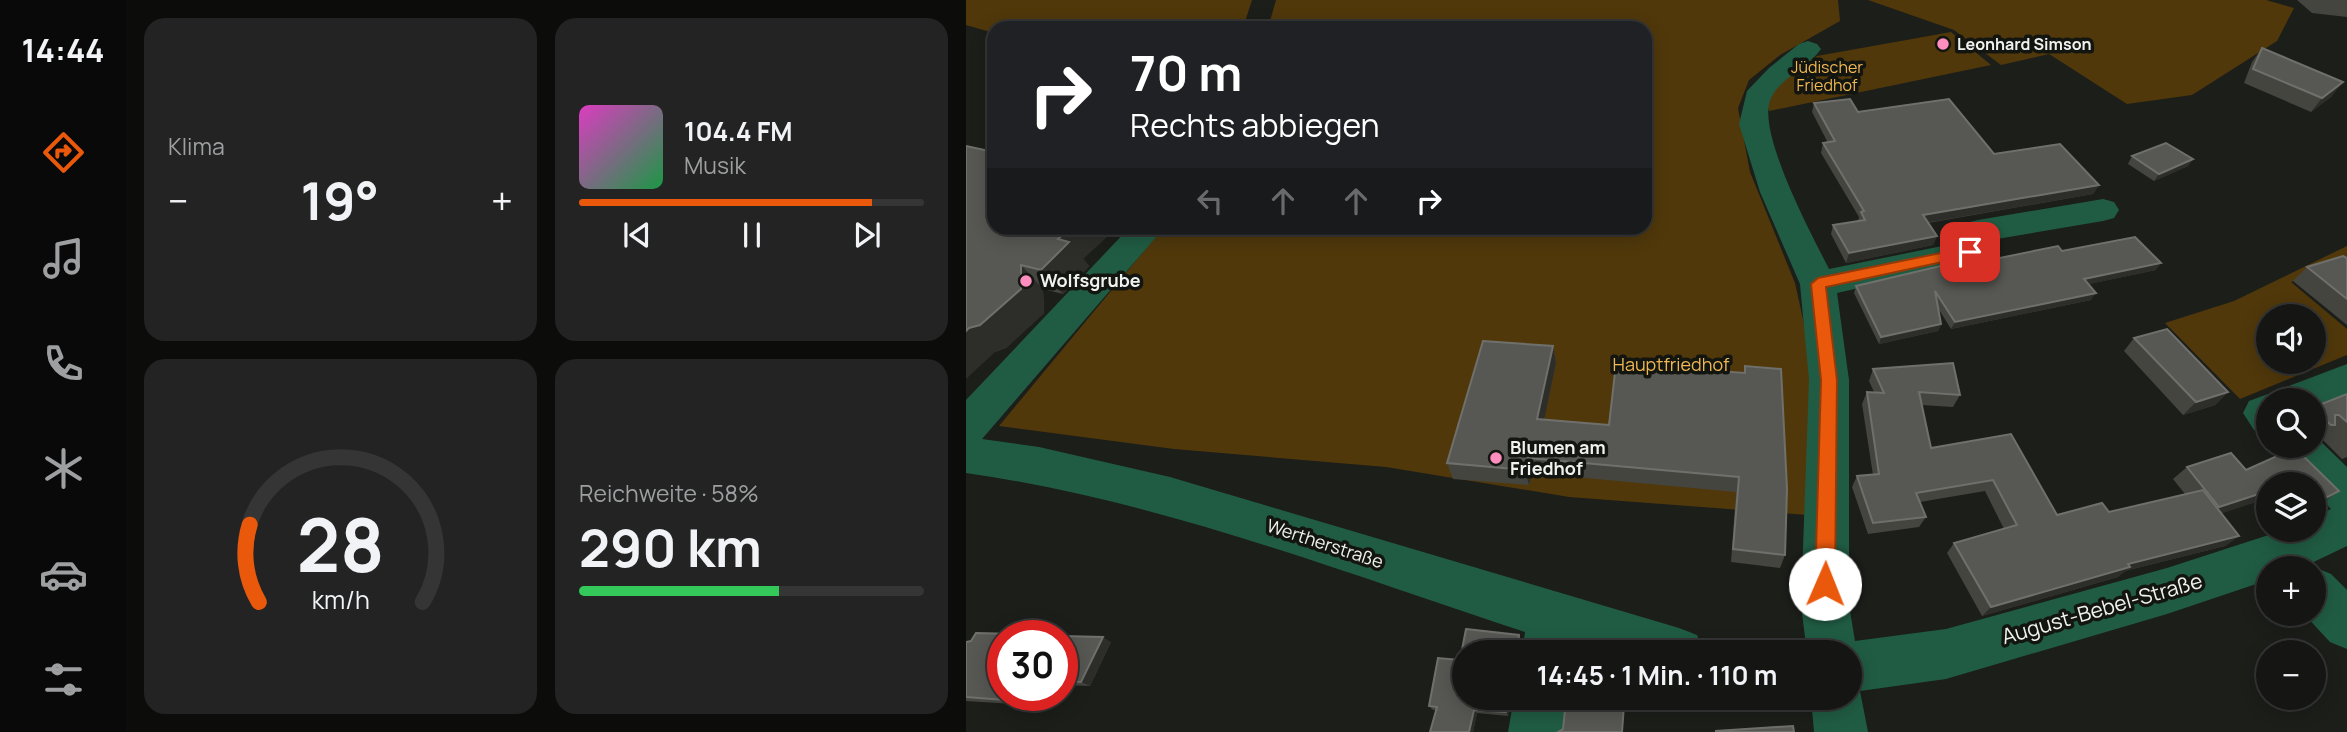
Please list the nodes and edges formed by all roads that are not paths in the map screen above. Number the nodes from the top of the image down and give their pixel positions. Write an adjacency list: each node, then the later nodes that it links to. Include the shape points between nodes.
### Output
1 (1808, 49): 4 (street, via 1757,97 1753,124 1776,192)
2 (2103, 210): 4 (street, via 1978,231 1970,252)
3 (1142, 235): 7 (street)
4 (1818, 284): 18 (street, via 1829,380 1825,605)
5 (2347, 380): 6 (street)
6 (2326, 388)
7 (966, 428)
8 (966, 456): 16 (street, Wertherstraße, via 1039,465 1170,497)
9 (2309, 458): 10 (street)
10 (2347, 496)
11 (2347, 524): 12 (street, August-Bebel-Straße)
12 (2296, 556)
13 (2256, 569): 19 (street, August-Bebel-Straße, via 1946,654)
14 (2326, 603): 15 (street)
15 (2347, 625)
16 (1550, 634): 17 (street, Wertherstraße)
17 (1591, 640)
18 (1830, 640)
19 (1862, 665)
20 (1538, 710): 22 (street)
21 (1838, 710): 23 (street)
22 (1535, 732)
23 (1841, 732)

